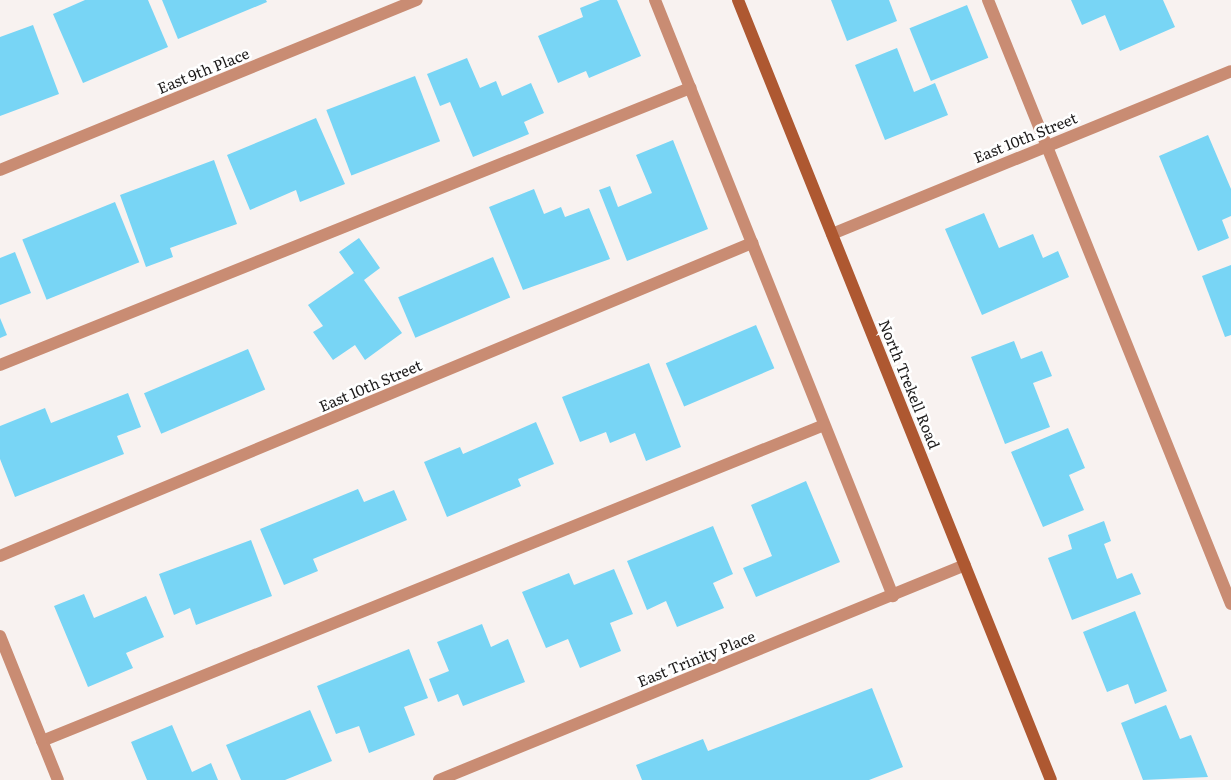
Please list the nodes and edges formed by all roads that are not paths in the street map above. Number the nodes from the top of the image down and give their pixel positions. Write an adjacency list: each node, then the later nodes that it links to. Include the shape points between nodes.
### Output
1 (417, 0): 8 (street, East 9th Place)
2 (654, 0): 6 (street)
3 (738, 0): 9 (main road, North Trekell Road)
4 (988, 0): 7 (street)
5 (1231, 71): 7 (street, East 10th Street)
6 (690, 88): 10 (street); 11 (street)
7 (1046, 146): 9 (street, East 10th Street); 16 (street)
8 (0, 170)
9 (832, 234): 14 (main road, North Trekell Road)
10 (752, 244): 12 (street); 13 (street, East 10th Street)
11 (0, 365)
12 (824, 425): 15 (street); 18 (street)
13 (0, 556)
14 (965, 565): 15 (street, East Trinity Place); 21 (main road, North Trekell Road)
15 (893, 596): 20 (street, East Trinity Place)
16 (1231, 604)
17 (0, 636): 18 (street)
18 (42, 741): 19 (street)
19 (58, 780)
20 (439, 780)
21 (1051, 780)

